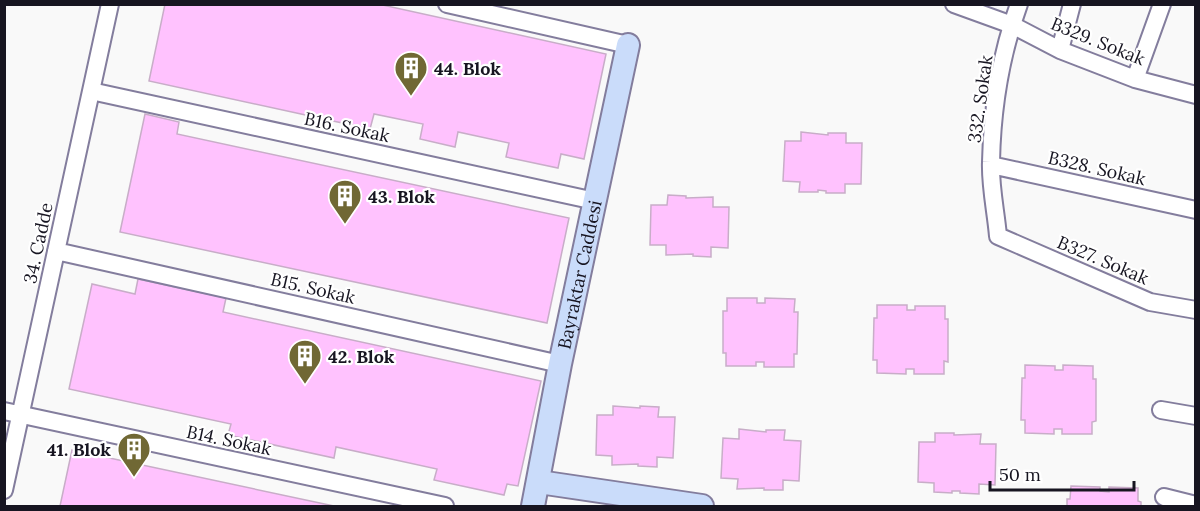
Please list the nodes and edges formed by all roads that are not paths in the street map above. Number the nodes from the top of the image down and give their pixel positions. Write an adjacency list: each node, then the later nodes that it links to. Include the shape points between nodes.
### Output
1 (110, 4): 11 (street, 34. Cadde)
2 (447, 4): 8 (street)
3 (954, 4): 7 (street, B329. Sokak)
4 (1019, 4): 7 (street, 332. Sokak)
5 (1071, 4): 9 (street)
6 (1162, 4): 10 (street)
7 (1012, 25): 9 (street, B329. Sokak); 13 (street, 332. Sokak, via 994,111)
8 (628, 45): 14 (main road, Bayraktar Caddesi)
9 (1060, 50): 10 (street, B329. Sokak)
10 (1135, 79): 12 (street, B329. Sokak)
11 (91, 91): 14 (street, B16. Sokak); 17 (street, 34. Cadde)
12 (1196, 95)
13 (991, 165): 15 (street, B328. Sokak); 16 (street, 332. Sokak)
14 (595, 201): 19 (main road, Bayraktar Caddesi)
15 (1196, 210)
16 (998, 236): 18 (street, B327. Sokak, via 1150,302)
17 (56, 251): 19 (street, B15. Sokak); 21 (street, 34. Cadde)
18 (1196, 310)
19 (560, 364): 23 (main road, Bayraktar Caddesi)
20 (1161, 410): 22 (street)
21 (13, 413): 24 (street, 34. Cadde); 27 (street, B14. Sokak)
22 (1196, 416)
23 (538, 482): 28 (main road, Bayraktar Caddesi); 29 (main road)
24 (4, 490)
25 (1164, 497): 26 (street)
26 (1196, 506)
27 (445, 507)
28 (533, 507)
29 (702, 507)

